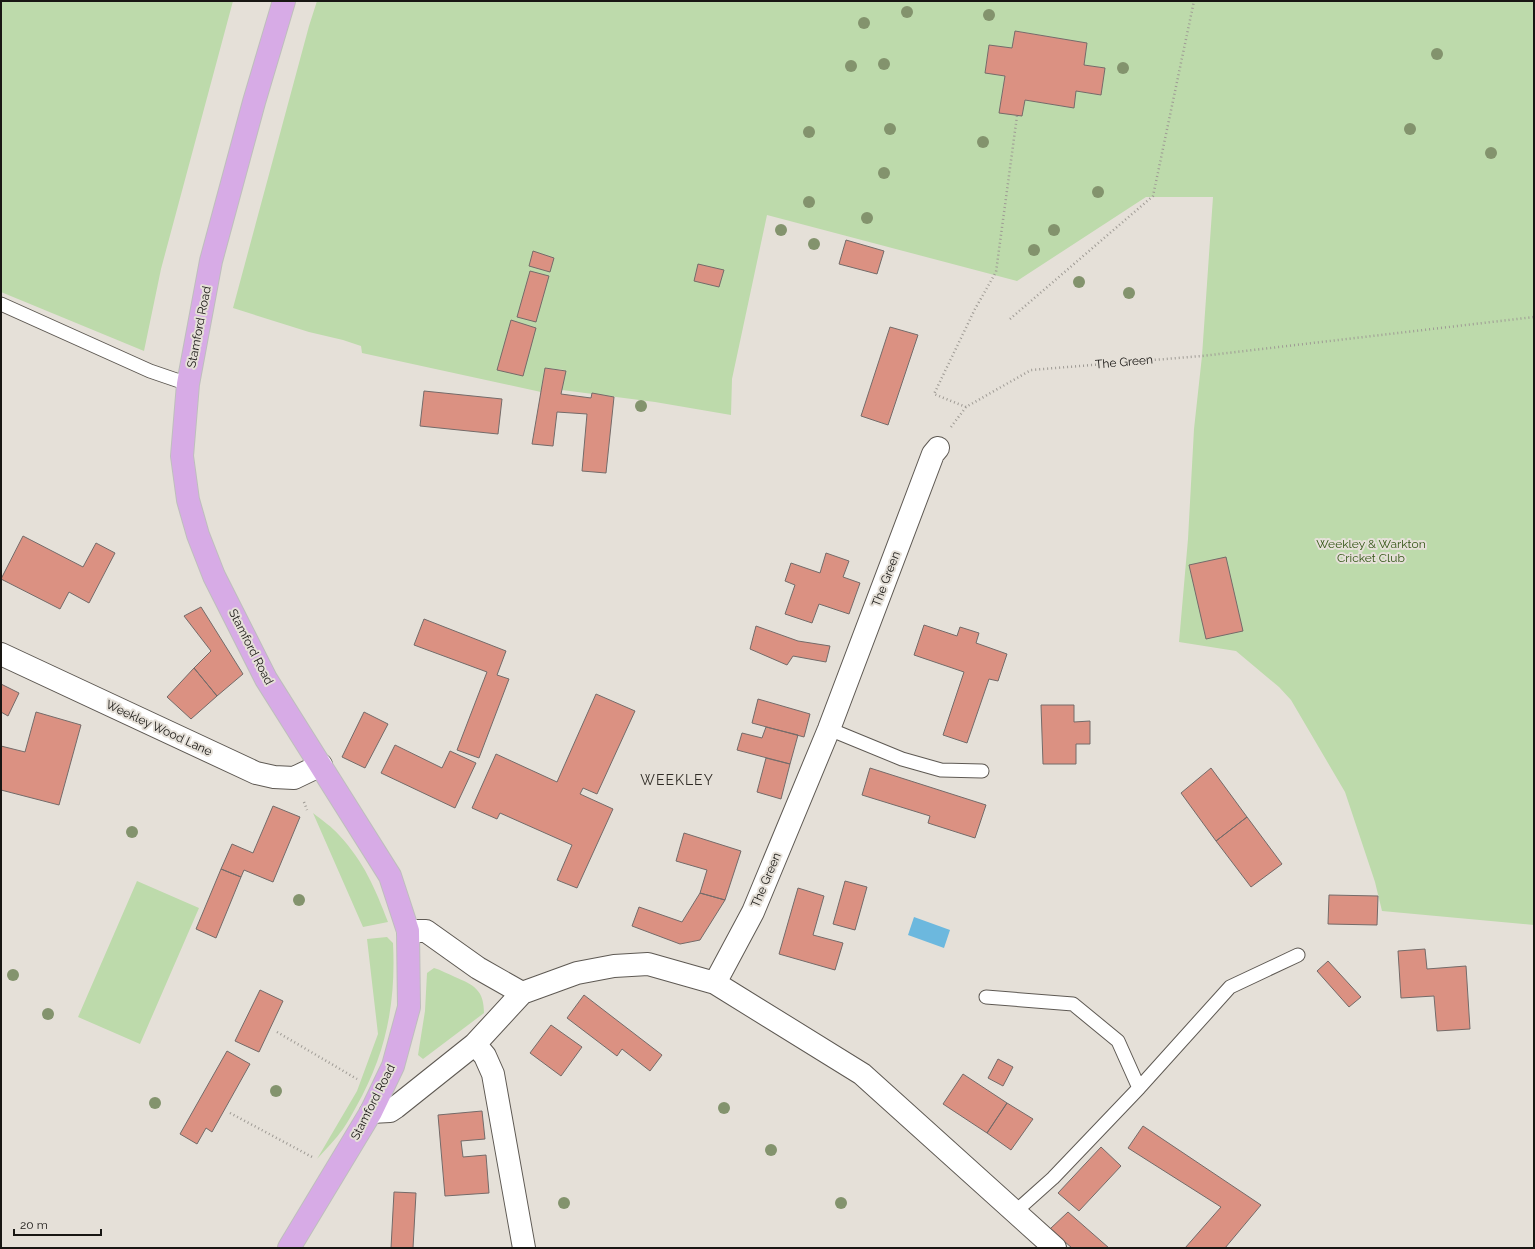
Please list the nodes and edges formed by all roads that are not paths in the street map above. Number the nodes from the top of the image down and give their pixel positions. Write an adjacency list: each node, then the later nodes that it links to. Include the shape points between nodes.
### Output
1 (284, 1): 3 (main road, Stamford Road, via 211,261)
2 (1, 304): 3 (lane, via 150,371)
3 (188, 384): 7 (main road, Stamford Road, via 182,456 188,500 198,535 214,576 266,679)
4 (938, 448): 6 (street, The Green, via 933,454)
5 (1, 654): 7 (street, Weekley Wood Lane, via 256,773 294,778)
6 (829, 729): 8 (lane, via 902,759 940,770); 11 (street, The Green, via 753,912)
7 (321, 765): 9 (main road, Stamford Road, via 390,876)
8 (982, 771)
9 (408, 931): 12 (street, via 426,931 478,968); 16 (main road, Stamford Road, via 409,1007 393,1066)
10 (1298, 955): 15 (lane, via 1230,987)
11 (715, 983): 12 (street, via 648,964 614,966 577,973); 17 (street, via 862,1074)
12 (522, 993): 14 (street)
13 (986, 997): 15 (lane, via 1074,1004 1118,1041)
14 (475, 1044): 16 (street, via 390,1111); 19 (street, via 485,1056 493,1074)
15 (1139, 1088): 17 (lane, via 1053,1178)
16 (371, 1112): 18 (main road, Stamford Road)
17 (1014, 1212): 20 (street)
18 (289, 1248)
19 (524, 1248)
20 (1055, 1248)

